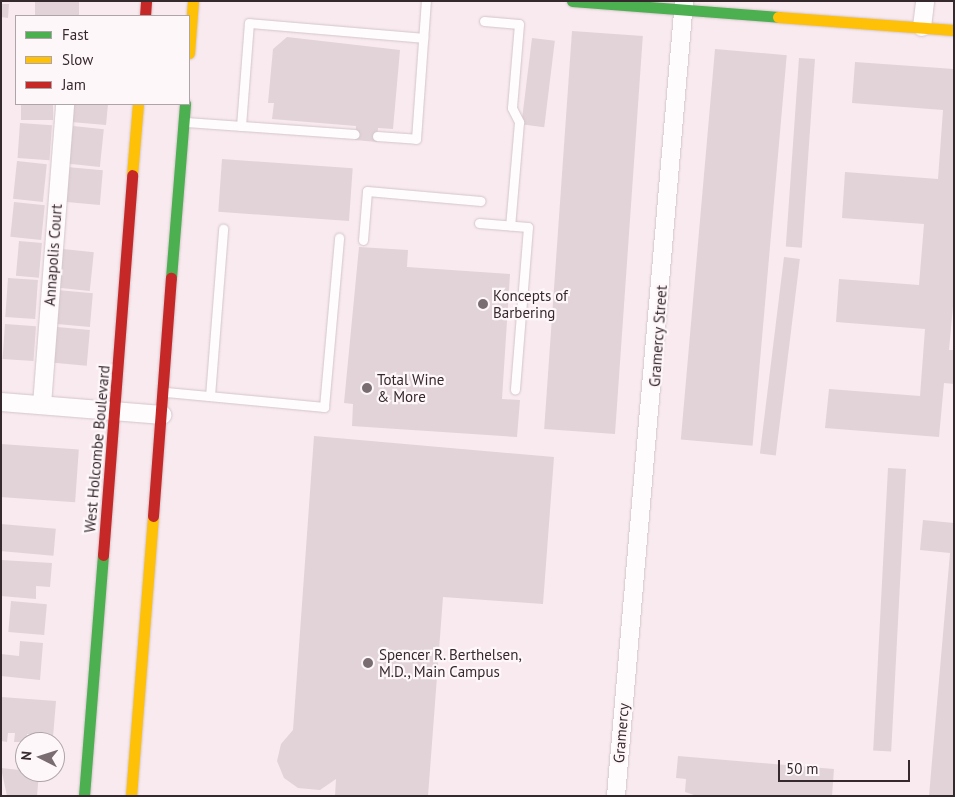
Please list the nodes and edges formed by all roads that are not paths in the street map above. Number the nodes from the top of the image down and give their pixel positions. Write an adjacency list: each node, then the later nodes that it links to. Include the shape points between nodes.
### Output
1 (146, 1): 7 (main road)
2 (193, 1): 12 (main road)
3 (426, 1): 11 (lane)
4 (572, 1): 6 (main road)
5 (925, 1): 9 (street)
6 (684, 6): 9 (main road); 33 (street, Gramercy Street, via 645,497)
7 (145, 15)
8 (484, 21): 22 (lane, via 519,24 512,108 520,122)
9 (922, 27): 10 (main road)
10 (954, 30)
11 (423, 38): 17 (lane, via 249,23); 19 (lane, via 416,139)
12 (190, 40)
13 (65, 105): 30 (street, Annapolis Court)
14 (138, 105): 31 (main road, West Holcombe Boulevard)
15 (184, 105): 16 (main road)
16 (183, 122): 17 (lane); 27 (main road)
17 (241, 126): 18 (lane)
18 (356, 134)
19 (377, 136)
20 (481, 201): 25 (lane, via 367,191)
21 (479, 223): 22 (lane)
22 (510, 226): 26 (lane, via 528,227)
23 (223, 230): 28 (lane)
24 (339, 238): 28 (lane, via 324,407)
25 (363, 240)
26 (515, 390)
27 (164, 392): 28 (lane); 32 (main road)
28 (210, 396)
29 (1, 402): 30 (street)
30 (42, 405): 31 (street)
31 (115, 410): 32 (street); 34 (main road, West Holcombe Boulevard)
32 (162, 415): 35 (main road)
33 (626, 670): 36 (street, Gramercy)
34 (84, 796)
35 (131, 796)
36 (616, 796)

